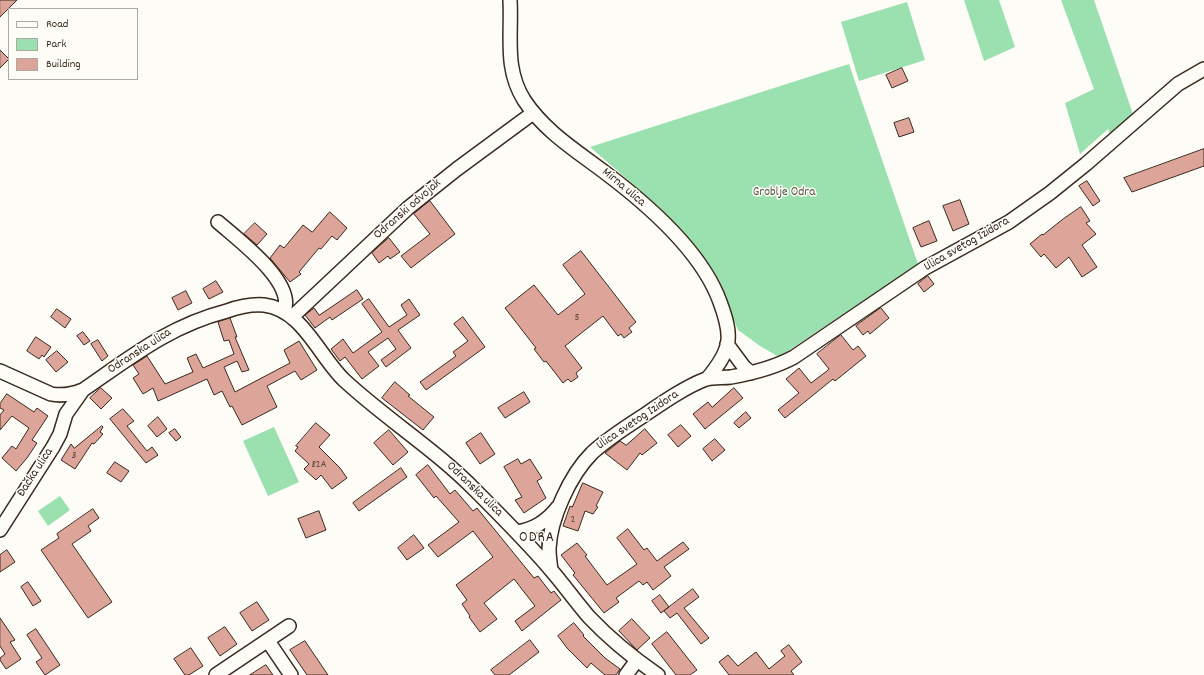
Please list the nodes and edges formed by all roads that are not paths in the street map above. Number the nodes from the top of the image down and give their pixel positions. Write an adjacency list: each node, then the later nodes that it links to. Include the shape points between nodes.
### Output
1 (510, 0): 3 (street, Mirna ulica, via 513,76)
2 (1204, 69): 8 (street, Ulica svetog Izidora, via 1178,84 1086,164 1009,222 925,268 794,357)
3 (533, 113): 5 (street, Odranski odvojak, via 408,208); 6 (street, Mirna ulica, via 562,141 624,188 681,240 716,291 729,331)
4 (218, 222): 5 (street, via 259,259 281,285)
5 (288, 314): 10 (street, Odranska ulica, via 267,306 251,306 209,315 187,323 155,340); 15 (street, Odranska ulica, via 342,377 364,398 461,476)
6 (727, 344): 8 (street); 9 (street, Mirna ulica, via 724,355)
7 (0, 371): 11 (street, Odranska ulica)
8 (751, 373): 9 (street, Ulica svetog Izidora)
9 (708, 379): 13 (street, Ulica svetog Izidora, via 657,406 602,444 575,474)
10 (83, 390): 11 (street, Odranska ulica); 12 (street, Đačka ulica)
11 (51, 394): 12 (street, via 60,402)
12 (66, 414): 14 (street, Đačka ulica, via 53,448)
13 (561, 503): 15 (street, via 542,523); 16 (street, Ulica svetog Izidora, via 550,548)
14 (0, 530)
15 (517, 532): 16 (street, Odranska ulica)
16 (551, 570): 19 (street, Odranska ulica, via 592,620)
17 (289, 626): 18 (street)
18 (268, 641): 20 (street); 21 (street)
19 (637, 660): 22 (street); 23 (street, Odranska ulica)
20 (216, 675)
21 (291, 675)
22 (626, 675)
23 (658, 675)

